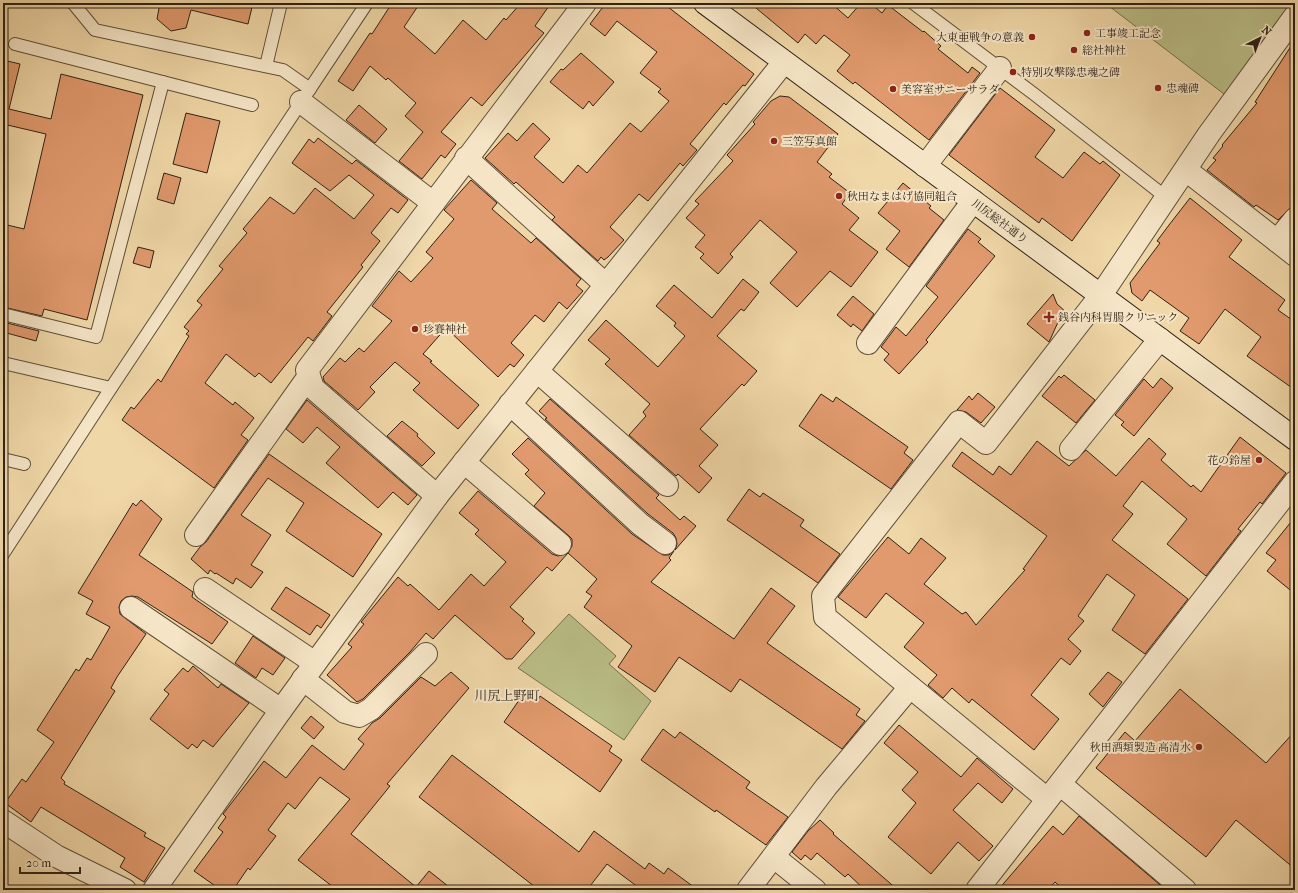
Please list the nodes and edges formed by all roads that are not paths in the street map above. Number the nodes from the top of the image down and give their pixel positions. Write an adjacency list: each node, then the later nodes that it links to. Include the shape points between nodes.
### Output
1 (73, 3): 10 (lane, via 95,30)
2 (281, 3): 10 (lane)
3 (367, 3): 13 (lane)
4 (585, 3): 15 (street)
5 (705, 3): 9 (street, 川尻総社通り)
6 (913, 3): 11 (lane)
7 (1295, 16): 17 (street, via 1209,134)
8 (15, 44): 12 (lane)
9 (784, 62): 16 (street, 川尻総社通り); 24 (street)
10 (266, 66): 13 (lane, via 283,70)
11 (1000, 68): 16 (street); 18 (lane)
12 (163, 82): 14 (lane); 26 (lane, via 96,338)
13 (306, 96): 20 (street); 32 (lane)
14 (252, 105)
15 (466, 158): 20 (street); 24 (street)
16 (925, 166): 19 (street, 川尻総社通り)
17 (1186, 170): 18 (street); 22 (street)
18 (1167, 198): 25 (street)
19 (973, 201): 25 (street, 川尻総社通り); 28 (street)
20 (432, 202): 31 (street, via 307,370)
21 (1295, 219): 22 (street)
22 (1277, 241): 23 (street)
23 (1295, 255)
24 (606, 285): 30 (street)
25 (1101, 295): 27 (street, 川尻総社通り); 50 (street, via 986,443 959,422 823,596 824,617)
26 (3, 314)
27 (1160, 339): 34 (street, 川尻総社通り); 35 (street)
28 (868, 343)
29 (3, 363): 32 (lane)
30 (537, 371): 33 (street); 40 (street)
31 (309, 376): 41 (street, via 313,388); 42 (street)
32 (111, 388): 45 (lane)
33 (510, 404): 37 (street); 43 (street, via 640,524)
34 (1295, 439)
35 (1071, 449)
36 (3, 459): 38 (lane)
37 (464, 462): 41 (street); 44 (street)
38 (24, 464)
39 (1295, 482): 52 (street)
40 (667, 485)
41 (438, 496): 49 (street)
42 (196, 535)
43 (665, 543)
44 (560, 544)
45 (3, 554)
46 (205, 589): 49 (street)
47 (131, 608): 51 (street)
48 (426, 654): 49 (street, via 371,709 358,716 345,712)
49 (309, 671): 51 (street)
50 (910, 687): 52 (street); 54 (street, via 826,787)
51 (281, 710): 56 (street)
52 (1054, 791): 59 (street); 60 (street)
53 (3, 821): 55 (street, via 56,856)
54 (774, 857): 57 (street); 58 (street)
55 (125, 890)
56 (154, 890)
57 (748, 890)
58 (815, 890)
59 (977, 890)
60 (1185, 890)

